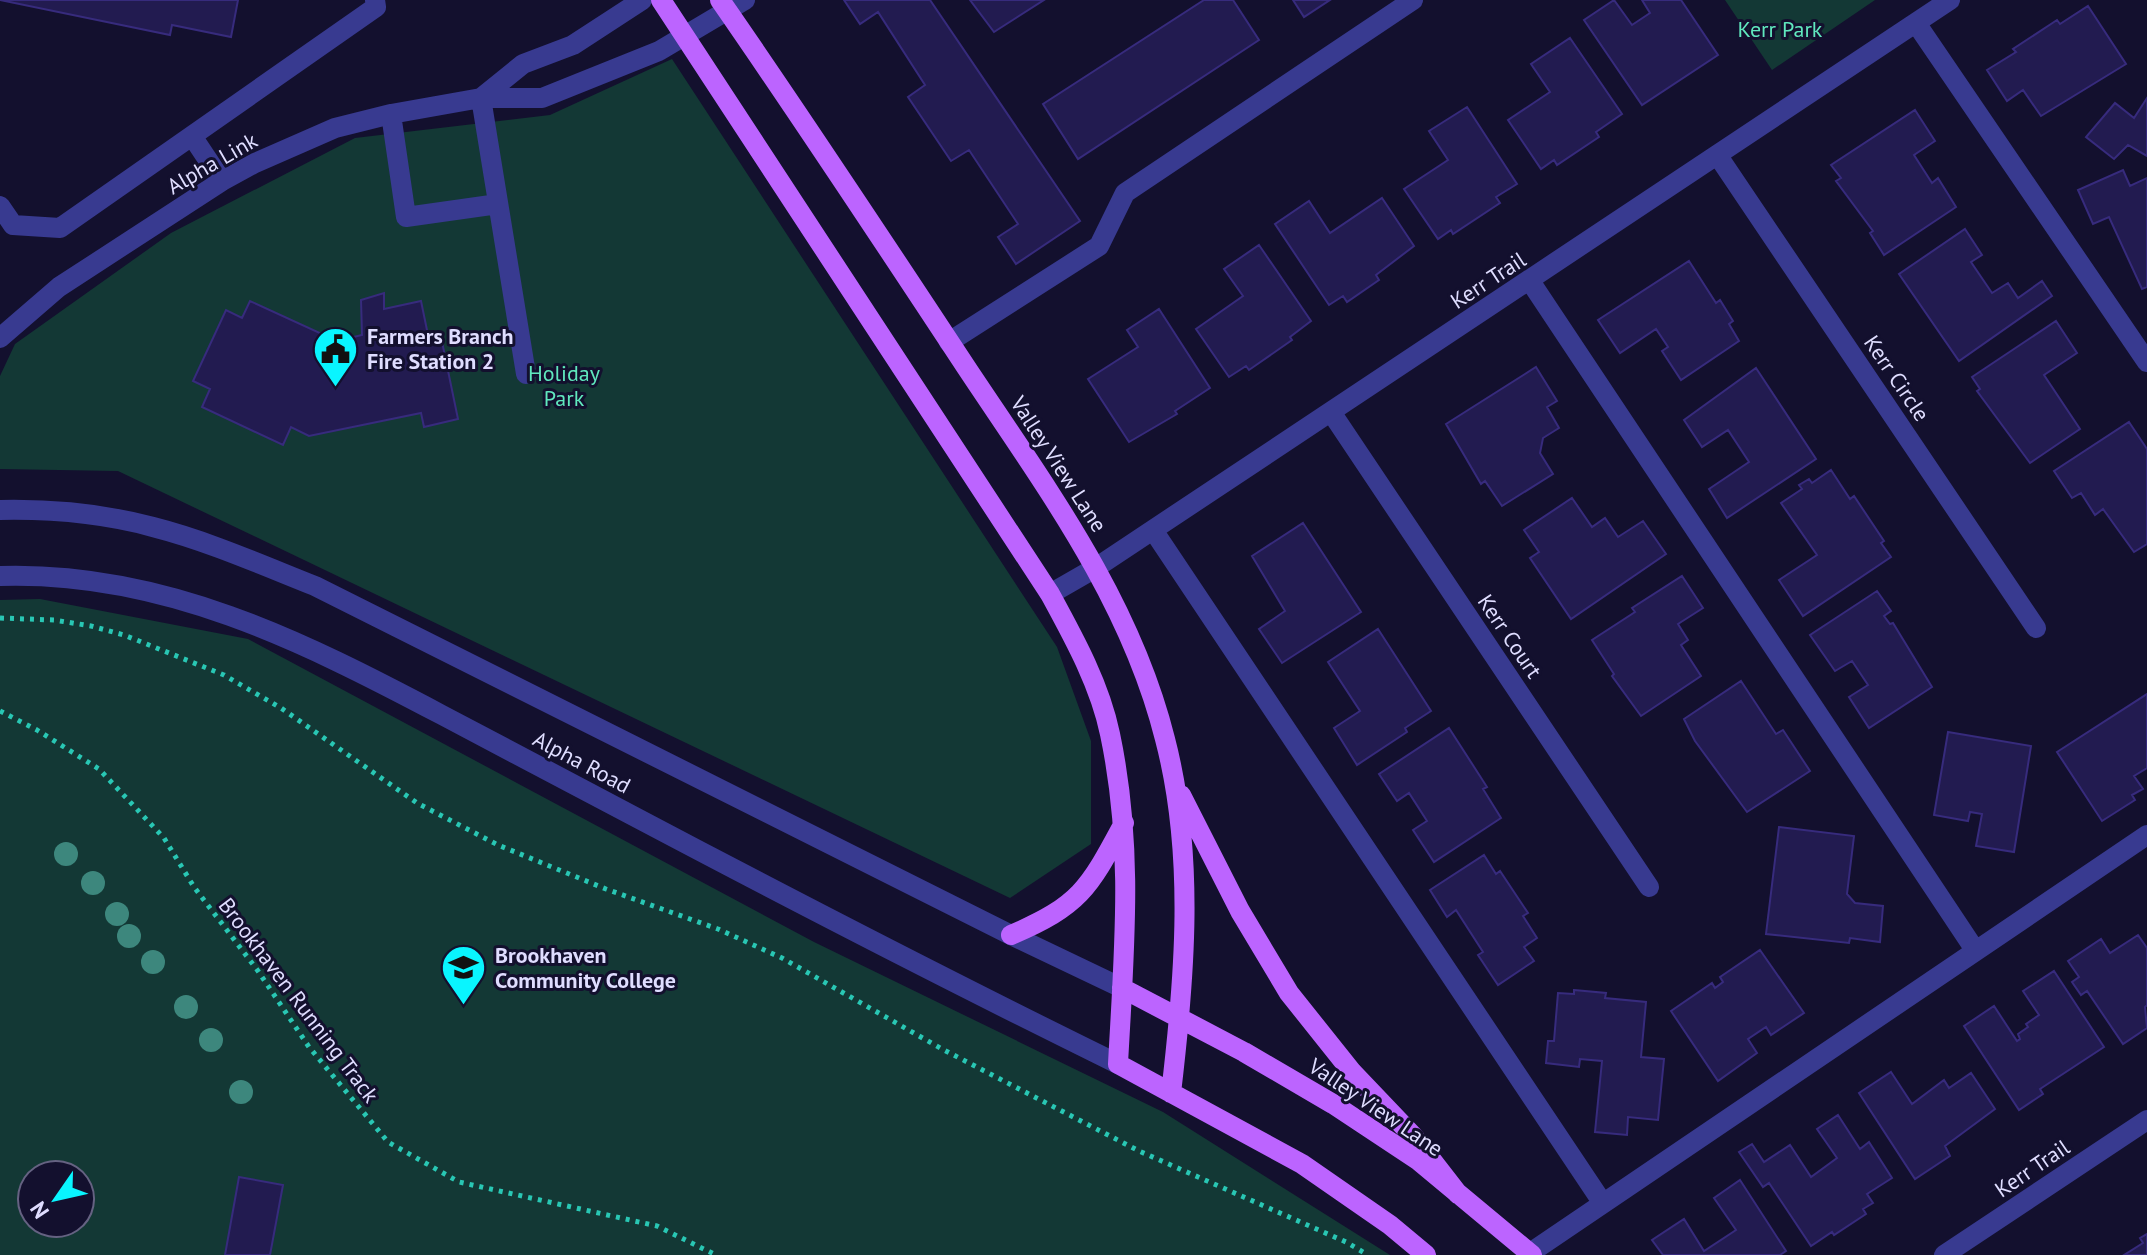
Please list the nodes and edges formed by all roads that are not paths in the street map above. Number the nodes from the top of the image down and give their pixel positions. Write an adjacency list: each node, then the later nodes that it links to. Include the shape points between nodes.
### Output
1 (375, 0): 11 (street, via 376,7)
2 (642, 0): 9 (street, Alpha Link, via 573,45 523,64)
3 (661, 0): 8 (main road)
4 (1413, 0): 18 (street, via 1125,193 1099,246)
5 (1950, 0): 7 (street, Kerr Trail)
6 (731, 3): 8 (street, Alpha Link); 18 (main road, Valley View Lane)
7 (1916, 23): 12 (street, Kerr Trail); 19 (street)
8 (684, 36): 9 (street, Alpha Link, via 542,98); 26 (main road)
9 (481, 98): 10 (street, Alpha Link); 14 (street)
10 (391, 114): 13 (street, Alpha Link, via 335,128); 14 (street, via 406,217)
11 (192, 136): 13 (street); 15 (street, via 60,228 13,225)
12 (1718, 156): 16 (street, Kerr Trail); 27 (street, Kerr Circle)
13 (222, 181): 17 (street, Alpha Link, via 59,287)
14 (498, 204): 20 (street)
15 (0, 206)
16 (1530, 281): 21 (street, Kerr Trail); 33 (street)
17 (0, 338)
18 (949, 342): 24 (main road, Valley View Lane)
19 (2147, 362)
20 (526, 374)
21 (1331, 412): 23 (street, Kerr Trail); 31 (street, Kerr Court)
22 (0, 510): 32 (street, Alpha Road, via 152,527 315,586)
23 (1153, 530): 24 (street, Kerr Trail); 40 (street)
24 (1097, 567): 26 (street, Kerr Trail); 28 (main road, Valley View Lane, via 1148,676)
25 (0, 576): 36 (street, Alpha Road, via 116,583 239,618 353,668 888,951)
26 (1050, 594): 29 (main road, via 1075,638 1110,732)
27 (2036, 628)
28 (1172, 773): 35 (main road, Valley View Lane, via 1184,875); 39 (main road, via 1240,911 1289,993)
29 (1124, 823): 32 (main road, via 1093,880 1070,905); 34 (main road)
30 (2147, 835): 33 (street)
31 (1649, 887)
32 (1011, 935): 34 (street, Alpha Road)
33 (1975, 950): 40 (street)
34 (1122, 988): 35 (main road, Valley View Lane); 36 (main road)
35 (1180, 1019): 37 (main road, Valley View Lane); 39 (main road, Valley View Lane, via 1333,1104)
36 (1118, 1064): 37 (main road)
37 (1171, 1093): 42 (main road, via 1302,1164)
38 (2147, 1120): 43 (street, Kerr Trail)
39 (1458, 1194): 41 (main road, Valley View Lane)
40 (1602, 1202): 41 (street)
41 (1531, 1254)
42 (1426, 1255)
43 (1944, 1255)

